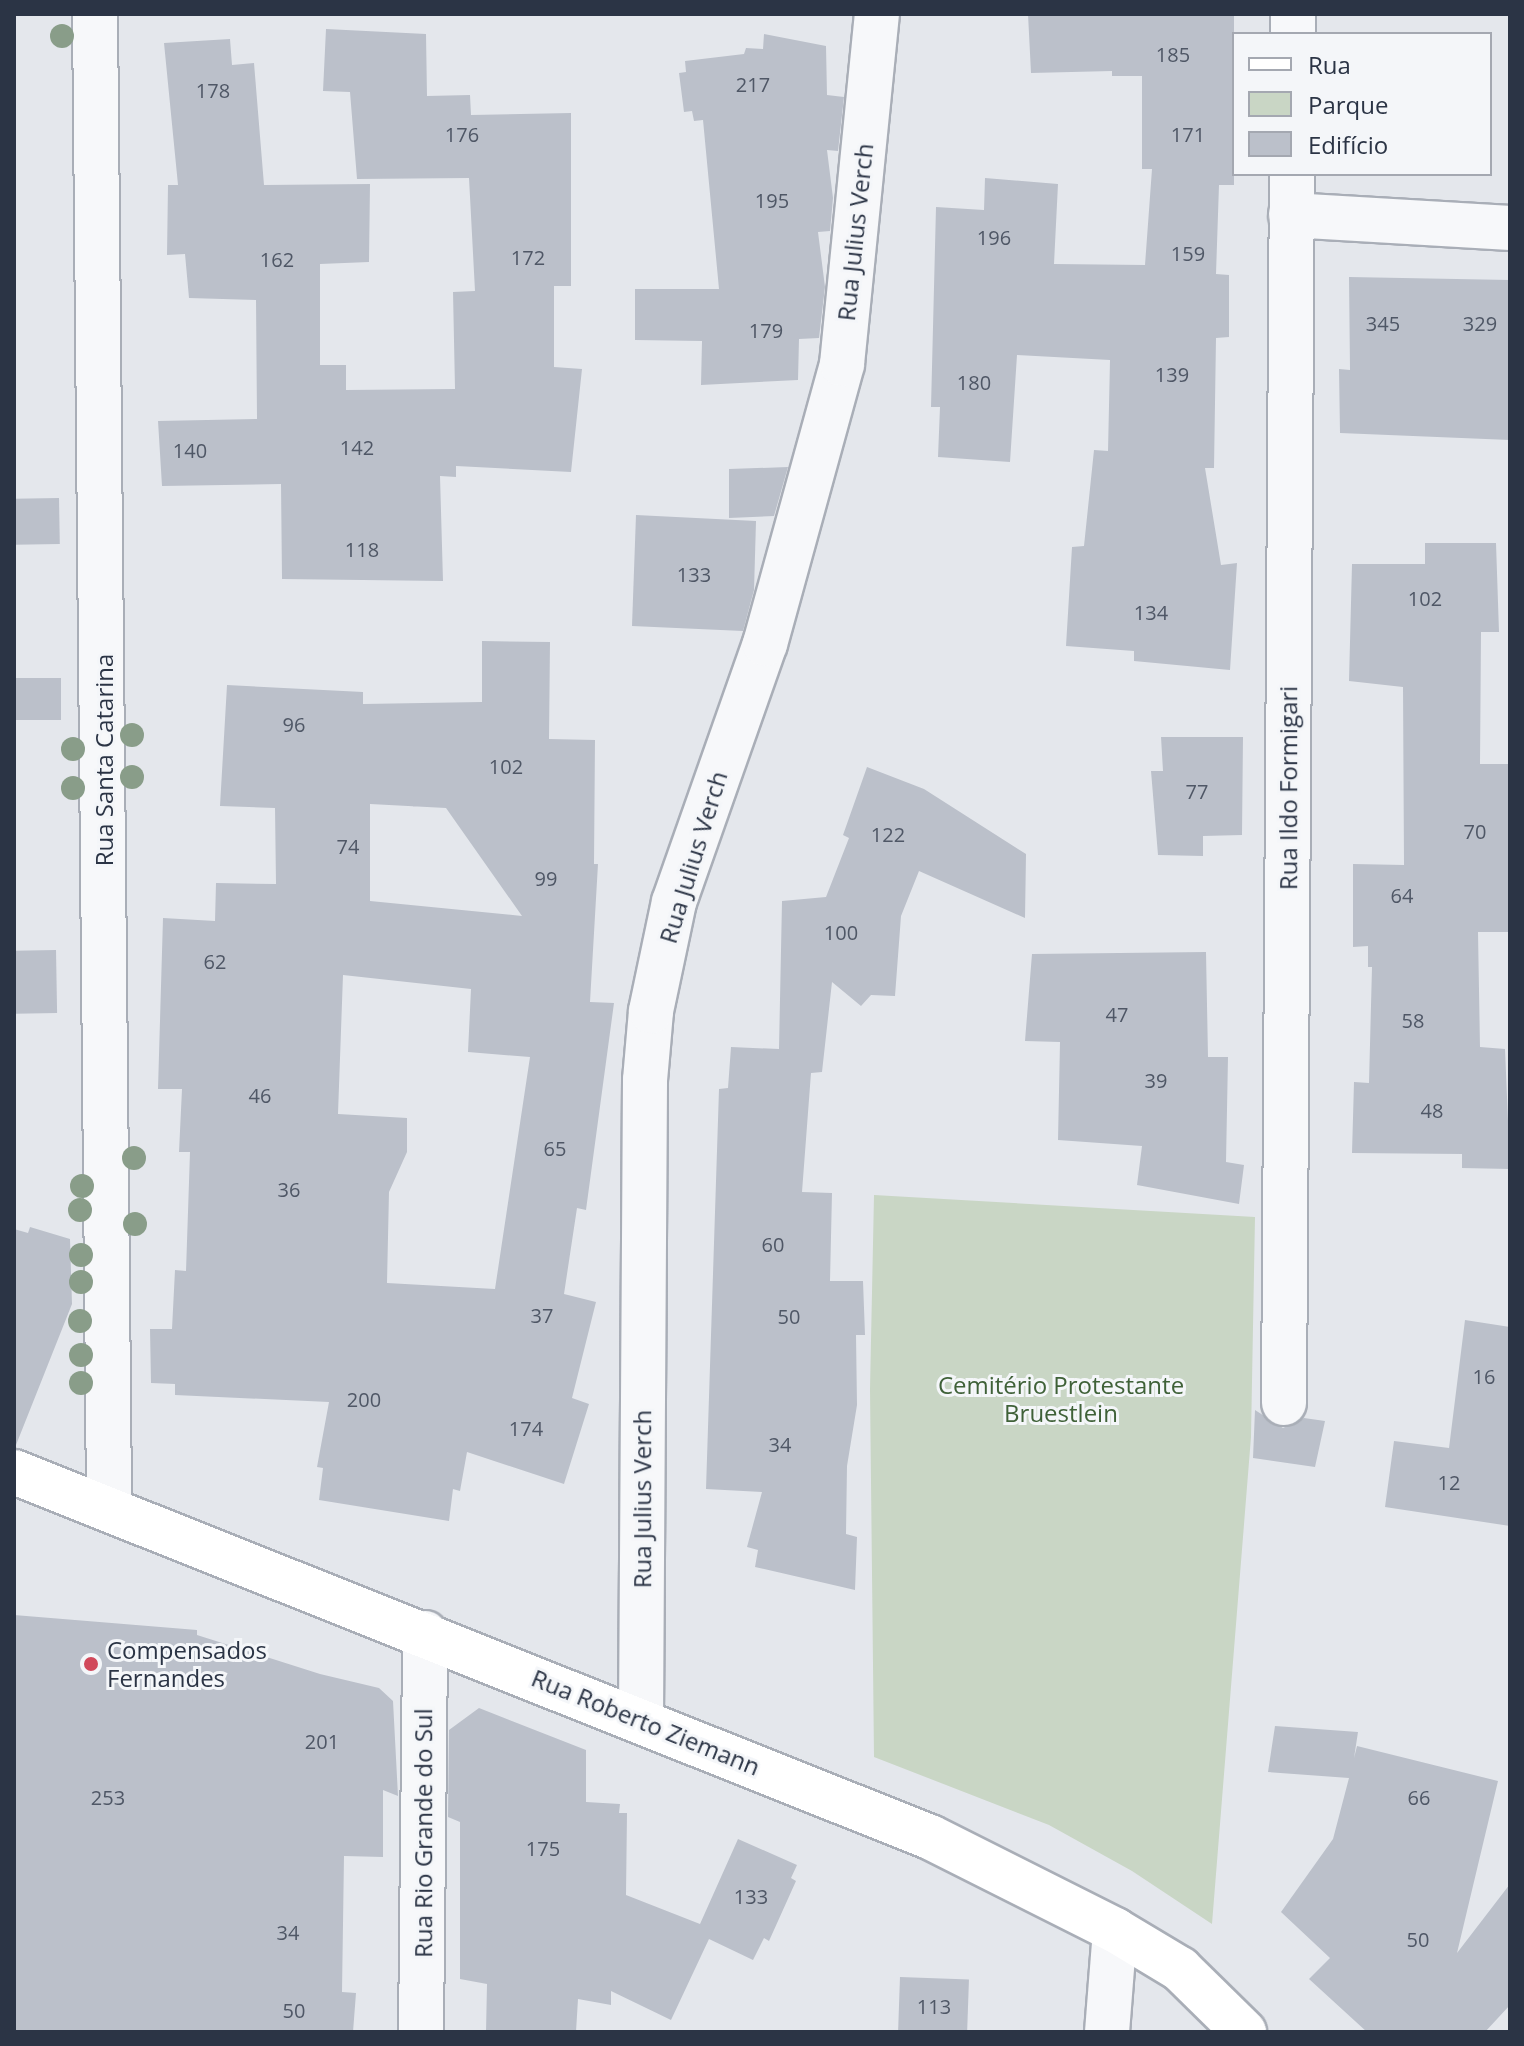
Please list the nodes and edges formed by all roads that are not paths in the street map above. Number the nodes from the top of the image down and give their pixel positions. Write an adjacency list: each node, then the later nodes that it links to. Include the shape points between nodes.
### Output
1 (95, 14): 7 (street, Rua Santa Catarina)
2 (877, 14): 9 (street, Rua Julius Verch, via 842,364 765,644 674,902 651,1011 645,1080)
3 (1292, 195): 4 (street); 5 (street, Rua Ildo Formigari)
4 (1510, 228)
5 (1284, 1403)
6 (14, 1472): 7 (main road, Rua Roberto Ziemann)
7 (109, 1507): 8 (main road, Rua Roberto Ziemann)
8 (425, 1633): 9 (main road, Rua Roberto Ziemann); 11 (street, Rua Rio Grande do Sul)
9 (641, 1718): 10 (main road, Rua Roberto Ziemann, via 930,1837)
10 (1115, 1930): 12 (street); 13 (main road, Rua Roberto Ziemann, via 1180,1969)
11 (421, 2032)
12 (1107, 2032)
13 (1244, 2032)

